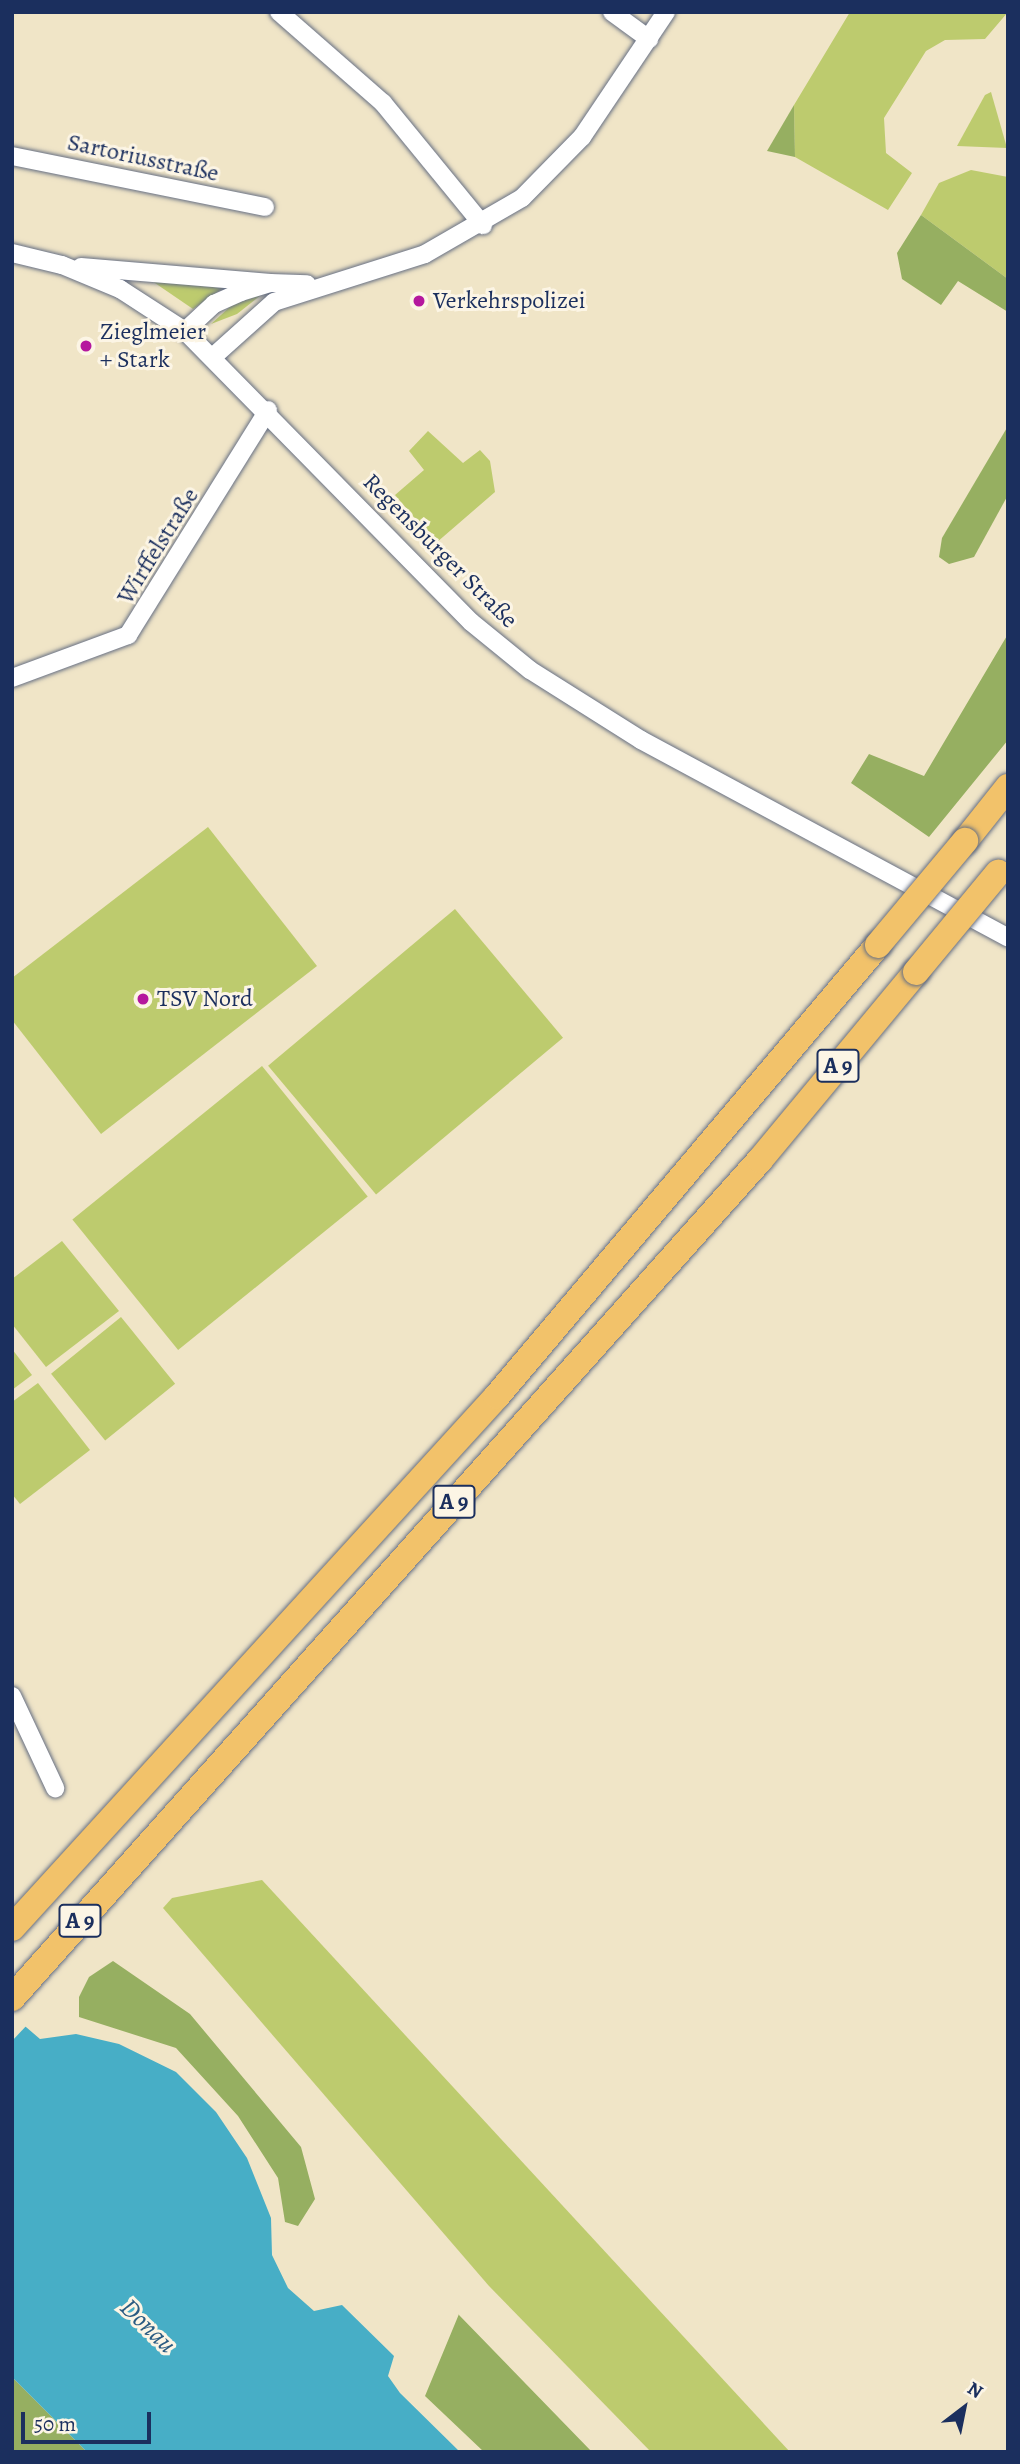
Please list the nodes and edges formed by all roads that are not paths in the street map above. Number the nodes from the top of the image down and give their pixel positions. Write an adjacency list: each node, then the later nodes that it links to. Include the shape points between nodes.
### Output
1 (279, 12): 7 (street, via 383,103)
2 (612, 12): 4 (street)
3 (666, 12): 4 (street)
4 (649, 39): 7 (street, via 553,170)
5 (12, 156): 6 (street, Sartoriusstraße)
6 (265, 207)
7 (483, 225): 11 (street, via 425,254)
8 (12, 253): 9 (street, Regensburger Straße)
9 (62, 265): 10 (street); 12 (street, Regensburger Straße, via 120,289)
10 (270, 283): 11 (street); 12 (street, via 214,304)
11 (314, 284): 13 (street, via 263,309)
12 (186, 331): 13 (street, Regensburger Straße)
13 (215, 355): 14 (street, Regensburger Straße)
14 (268, 410): 15 (street, Wirffelstraße, via 128,635); 18 (street, Regensburger Straße, via 471,622 530,670 641,740)
15 (12, 678)
16 (1008, 787): 21 (highway, A 9, bridge, via 497,1396)
17 (1003, 867): 22 (highway, A 9, bridge, via 760,1160)
18 (1008, 938)
19 (12, 1696): 20 (street, via 31,1728)
20 (55, 1788)
21 (12, 1928)
22 (12, 1998)

